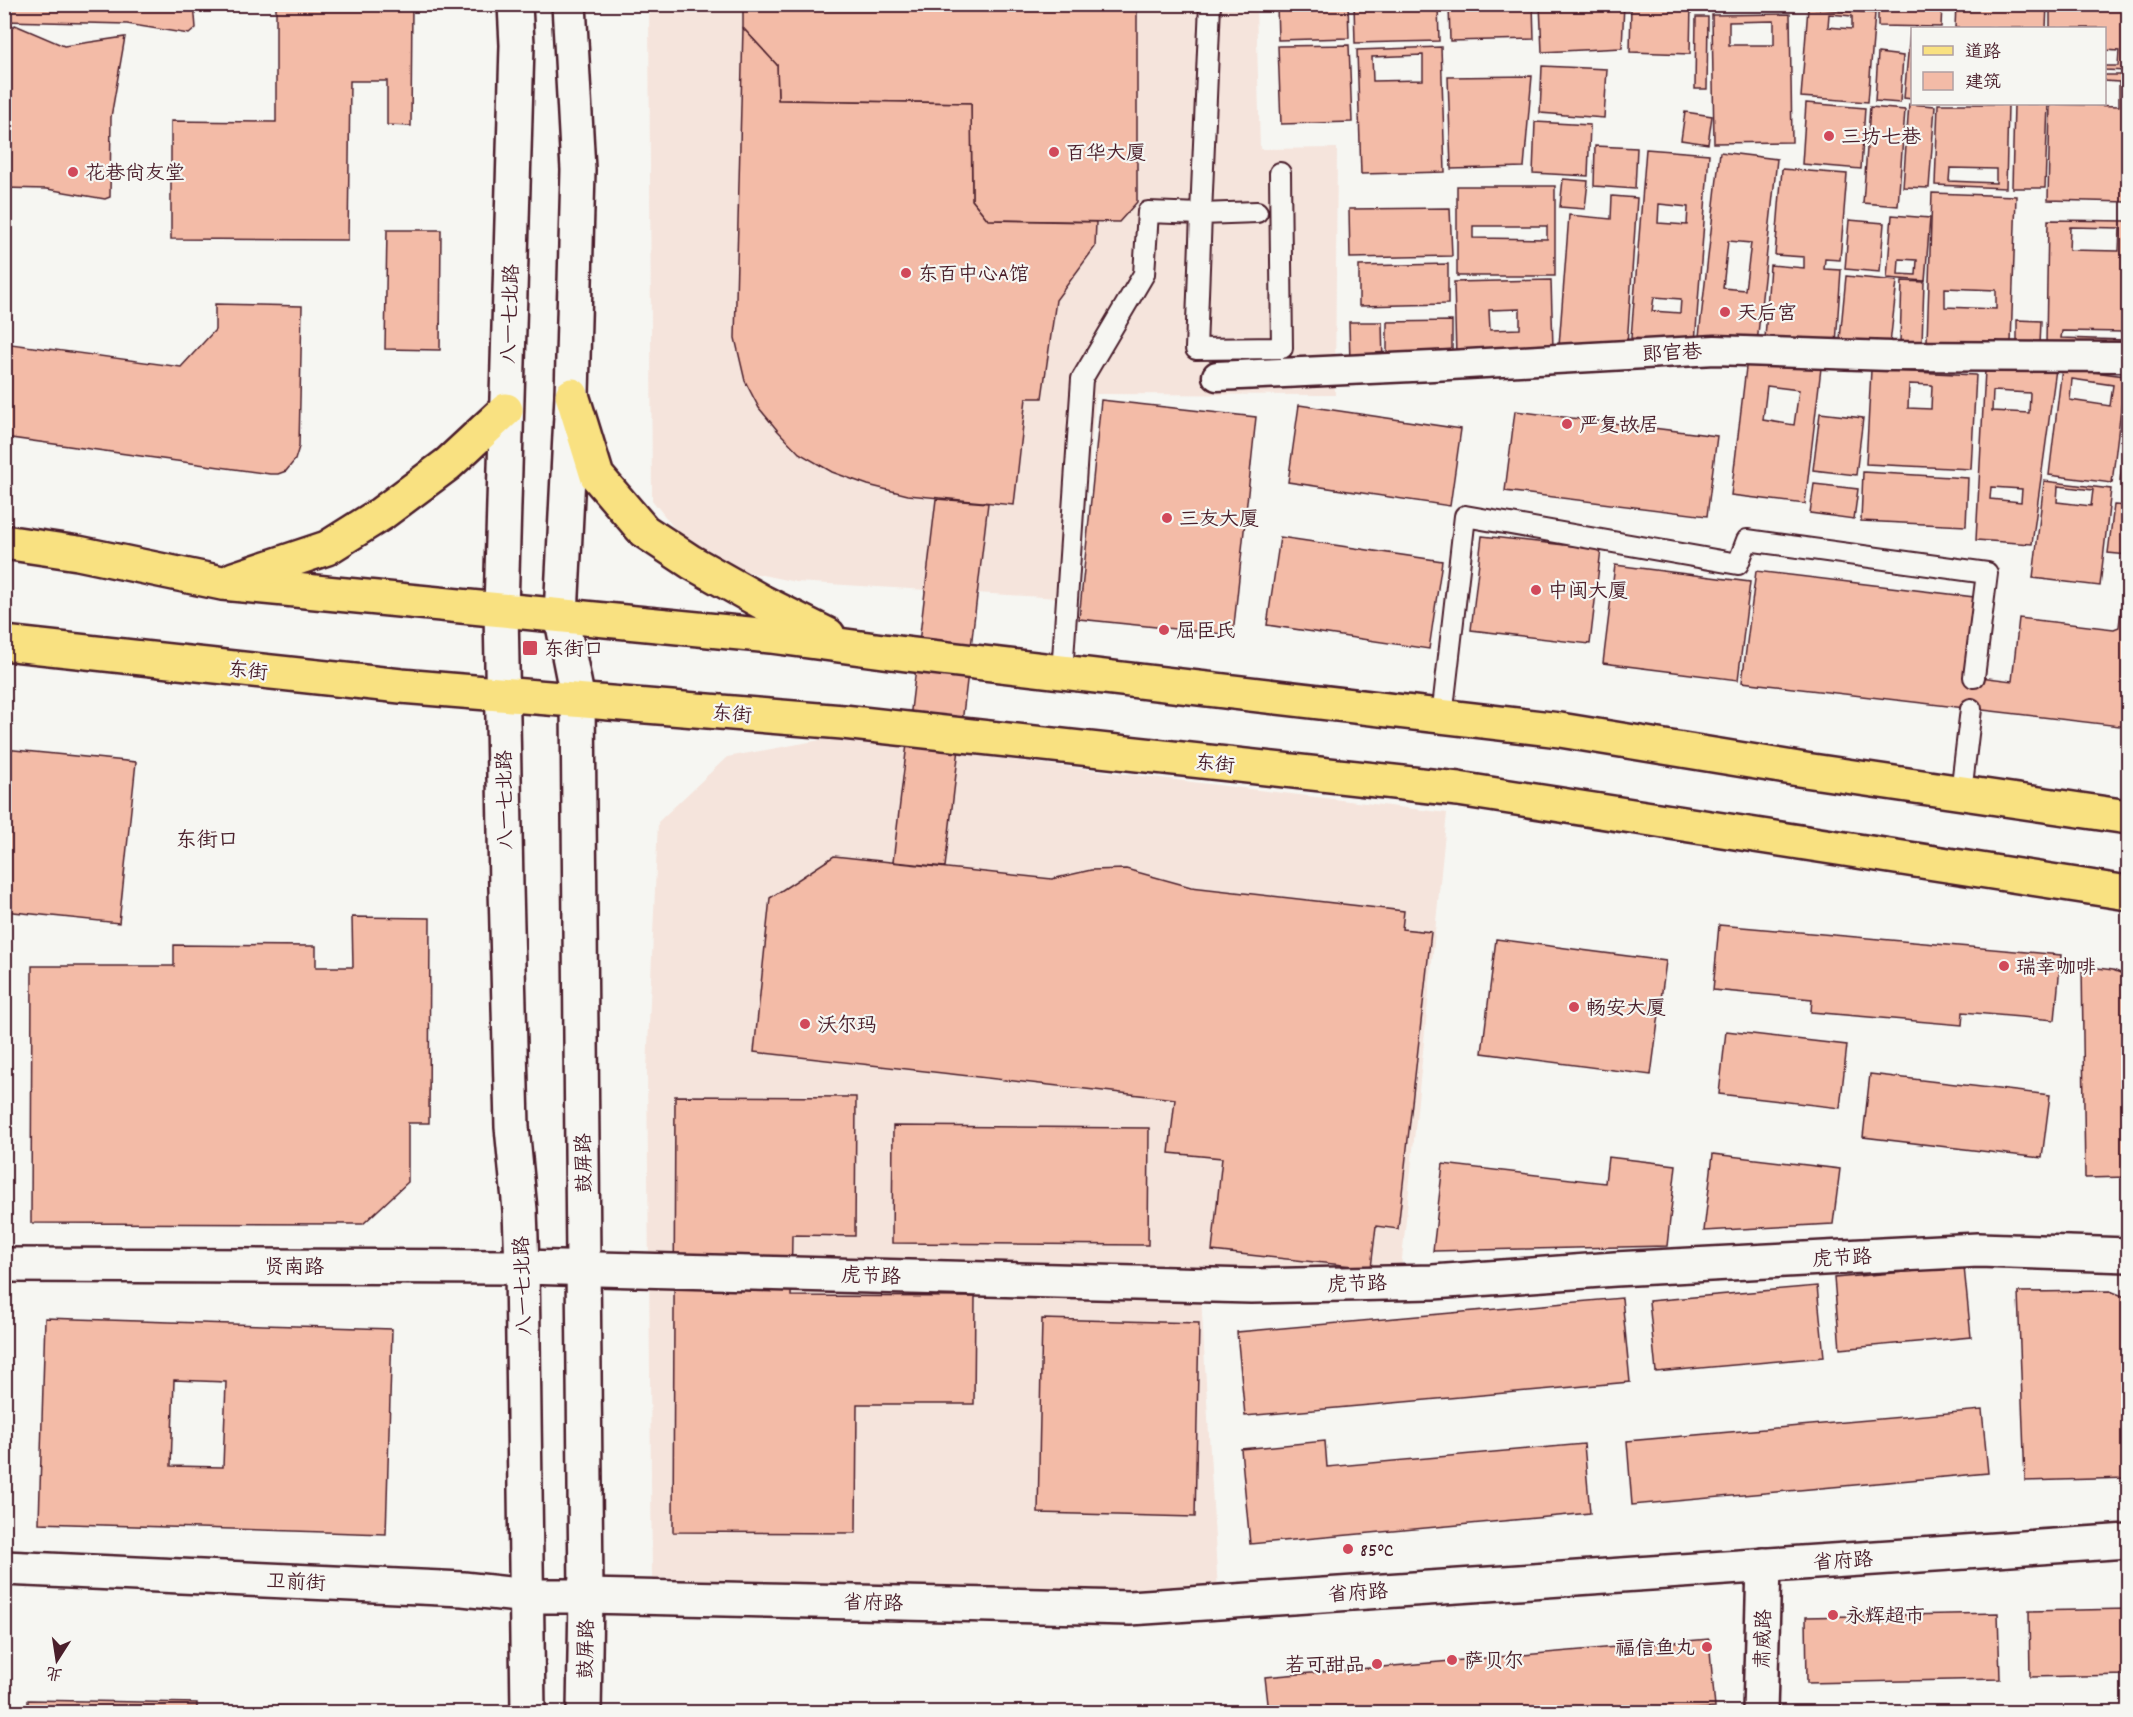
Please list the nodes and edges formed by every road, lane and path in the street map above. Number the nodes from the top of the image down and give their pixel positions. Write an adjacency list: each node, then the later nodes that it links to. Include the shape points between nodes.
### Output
1 (515, 4): 10 (street, 八一七北路)
2 (568, 4): 9 (street, via 578,171)
3 (1210, 4): 6 (lane)
4 (1280, 173): 6 (lane, via 1282,348 1196,349)
5 (1257, 212): 6 (lane)
6 (1201, 214): 17 (lane, via 1148,212 1144,273 1082,379)
7 (2128, 357): 8 (street, 郎官巷, via 1890,356 1715,350)
8 (1217, 376)
9 (572, 395): 14 (street); 16 (main road, via 597,476 644,531 762,602)
10 (506, 410): 12 (main road, via 448,464 327,548); 13 (street, 八一七北路)
11 (4, 542): 12 (main road)
12 (222, 583): 13 (main road)
13 (501, 609): 14 (main road); 19 (street, 八一七北路)
14 (561, 615): 16 (main road); 20 (street, 鼓屏路)
15 (4, 643): 19 (main road, 东街, via 401,686)
16 (854, 648): 17 (main road)
17 (1062, 673): 22 (main road)
18 (1974, 677): 22 (lane, via 1987,573 1747,540 1738,564 1465,516)
19 (502, 693): 20 (main road, 东街); 28 (street, 八一七北路, via 512,1127)
20 (578, 700): 25 (main road, 东街, via 843,722 1458,789); 29 (street, 鼓屏路)
21 (1971, 709): 23 (lane)
22 (1442, 717): 23 (main road, via 1560,730)
23 (1961, 793): 24 (main road)
24 (2128, 817)
25 (2128, 893)
26 (2128, 1255): 29 (street, 虎节路, via 1978,1250 1433,1282 1251,1286)
27 (4, 1265): 28 (street, 贤南路)
28 (522, 1267): 29 (street, 贤南路); 33 (street, 八一七北路)
29 (584, 1269): 34 (street, 鼓屏路)
30 (2128, 1541): 31 (street, 省府路)
31 (1764, 1565): 34 (street, 省府路, via 1130,1608); 37 (street, 肃威路)
32 (4, 1568): 33 (street, 卫前街, via 464,1589)
33 (527, 1596): 34 (street, 卫前街); 35 (street)
34 (586, 1596): 36 (street, 鼓屏路)
35 (528, 1713)
36 (584, 1713)
37 (1760, 1713)

